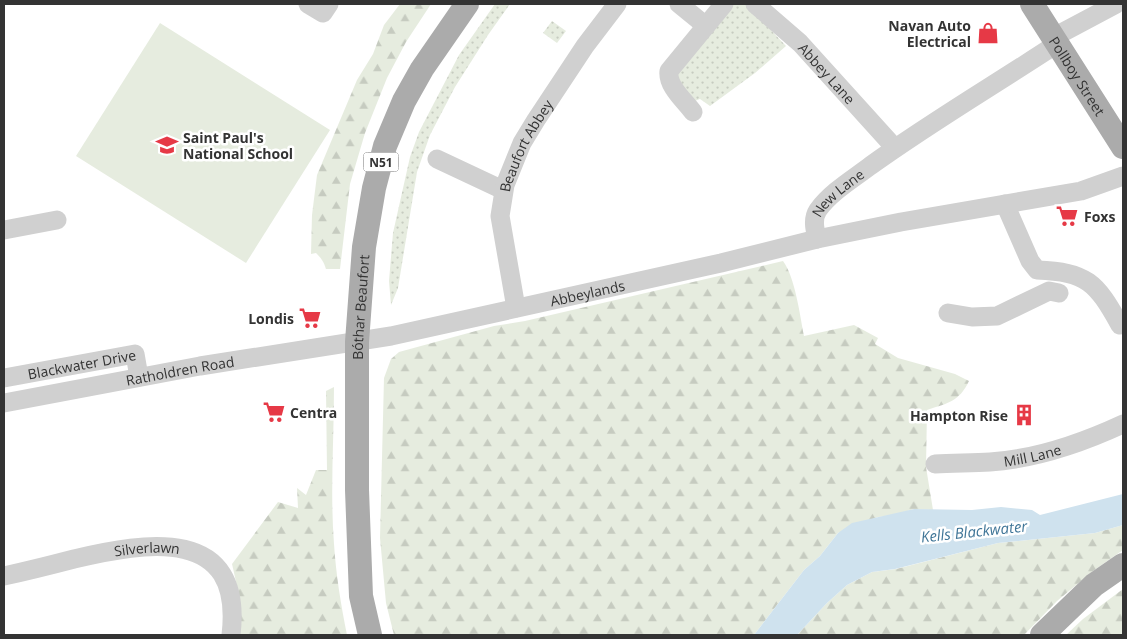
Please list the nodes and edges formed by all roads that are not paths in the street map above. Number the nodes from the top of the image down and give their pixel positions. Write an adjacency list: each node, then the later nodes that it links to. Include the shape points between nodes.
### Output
1 (467, 4): 26 (main road, Bóthar Beaufort / N51, via 404,100 385,146 364,247)
2 (617, 4): 15 (street, Beaufort Abbey, via 585,46 522,143)
3 (679, 4): 8 (street)
4 (724, 4): 8 (street)
5 (755, 4): 12 (street, Abbey Lane, via 800,43)
6 (1032, 4): 9 (main road, Pollboy Street)
7 (1116, 4): 9 (street, New Lane)
8 (706, 26): 10 (street, via 669,71 668,77)
9 (1056, 40): 11 (main road, Pollboy Street); 12 (street, New Lane)
10 (692, 112)
11 (1123, 147)
12 (894, 148): 21 (street, New Lane, via 846,184 817,211 814,223)
13 (437, 159): 15 (street)
14 (1123, 176): 16 (street, New Lane)
15 (504, 190): 23 (street, Beaufort Abbey, via 500,216)
16 (1081, 191): 17 (street, New Lane); 18 (street, New Lane)
17 (1123, 191)
18 (1005, 204): 21 (street, New Lane); 22 (street)
19 (57, 220): 20 (street)
20 (4, 230)
21 (816, 239): 23 (street, Abbeylands, via 721,264)
22 (1033, 265): 24 (street, via 1033,283 1050,294 997,316 972,317); 25 (street, via 1037,270 1072,273 1089,282 1106,299)
23 (516, 308): 26 (street, Abbeylands)
24 (948, 313)
25 (1120, 325)
26 (357, 342): 27 (street, Ratholdren Road); 35 (main road, Bóthar Beaufort / N51, via 361,596)
27 (139, 377): 28 (street, Blackwater Drive, via 135,354); 29 (street, Ratholdren Road)
28 (4, 378)
29 (4, 403)
30 (1123, 424): 31 (street, Mill Lane, via 1068,446 1024,458)
31 (935, 464)
32 (1123, 565): 36 (main road, via 1094,585)
33 (4, 576): 34 (street, Silverlawn, via 124,548 174,546 213,563 224,580 232,598)
34 (231, 635)
35 (370, 635)
36 (1042, 635)

